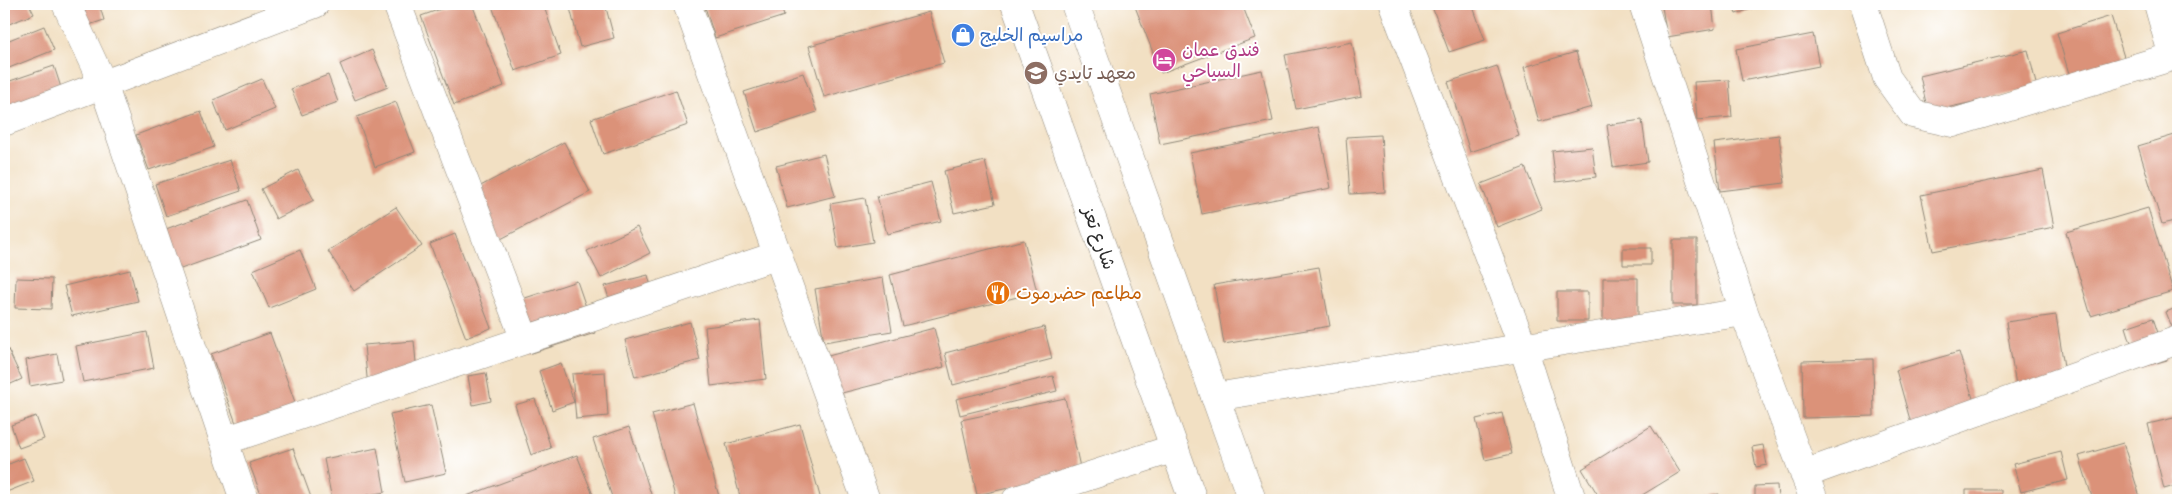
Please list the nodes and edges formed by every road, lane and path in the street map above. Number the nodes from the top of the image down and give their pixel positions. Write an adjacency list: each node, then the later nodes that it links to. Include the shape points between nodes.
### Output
1 (66, 4): 12 (main road)
2 (315, 4): 12 (main road)
3 (397, 4): 16 (main road)
4 (687, 4): 14 (main road)
5 (1016, 4): 21 (main road, شارع تعز)
6 (1075, 4): 19 (main road)
7 (1393, 4): 18 (main road)
8 (1643, 4): 15 (main road)
9 (1863, 4): 11 (main road, via 1887,78 1914,114 1953,122)
10 (2158, 4): 11 (main road)
11 (2176, 56)
12 (103, 84): 13 (main road); 20 (main road)
13 (4, 122)
14 (778, 254): 16 (main road); 24 (main road)
15 (1744, 312): 18 (main road); 22 (main road)
16 (525, 340): 20 (main road)
17 (2178, 340): 22 (main road)
18 (1523, 347): 19 (main road); 28 (main road)
19 (1215, 397): 27 (main road)
20 (224, 441): 23 (main road)
21 (1175, 448): 25 (main road); 26 (main road, شارع تعز)
22 (1804, 474): 29 (main road)
23 (244, 500)
24 (866, 500)
25 (1016, 500)
26 (1193, 500)
27 (1252, 500)
28 (1572, 500)
29 (1814, 500)

